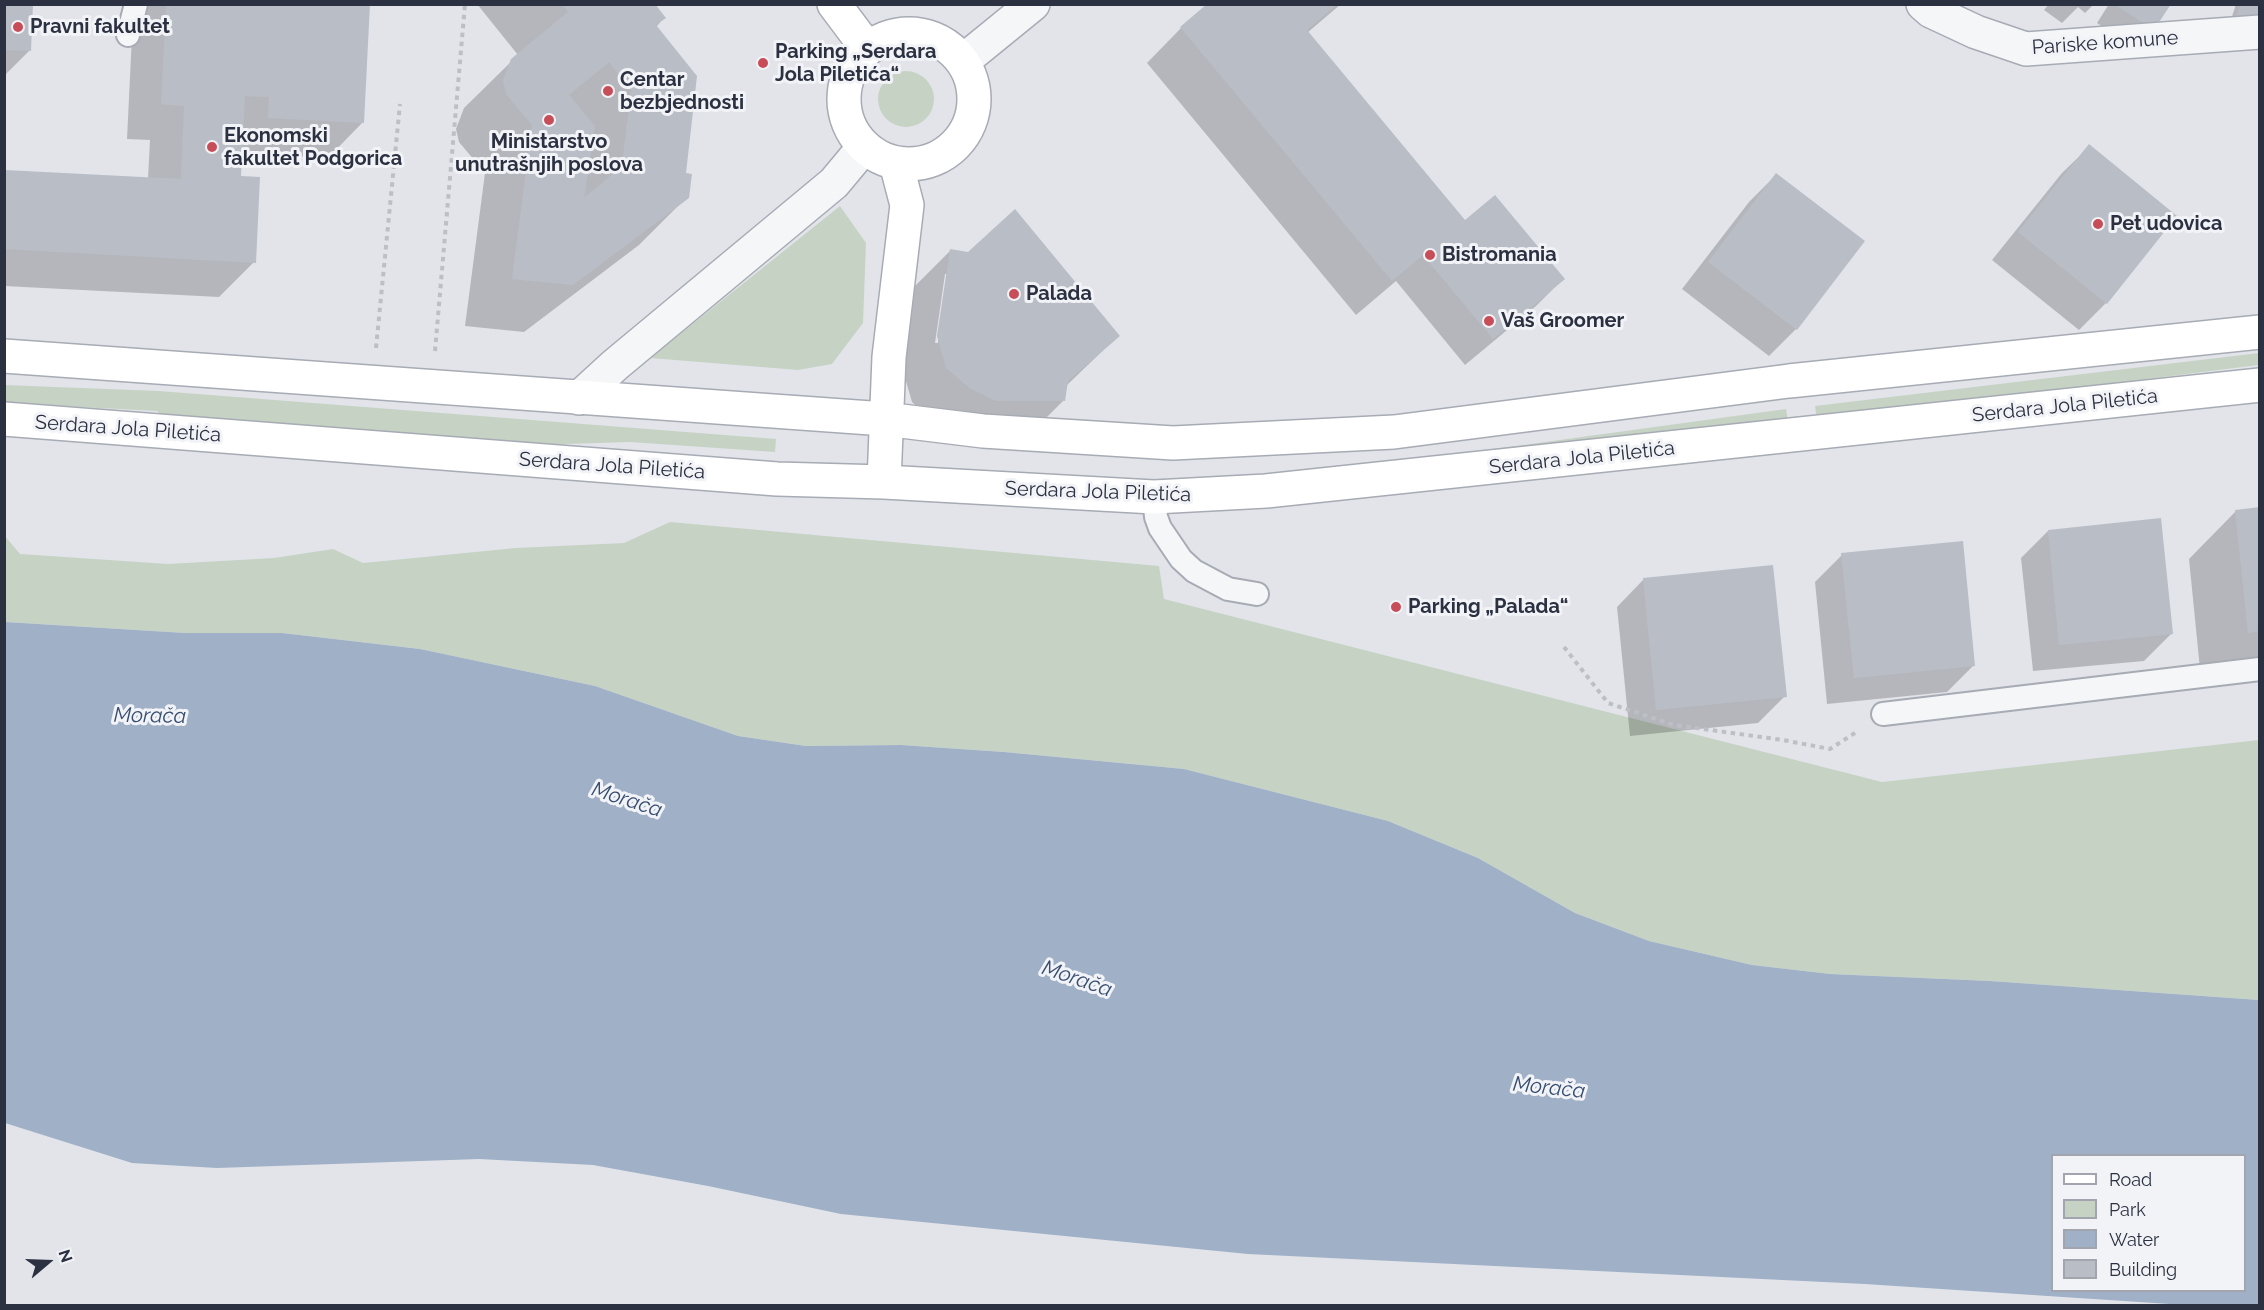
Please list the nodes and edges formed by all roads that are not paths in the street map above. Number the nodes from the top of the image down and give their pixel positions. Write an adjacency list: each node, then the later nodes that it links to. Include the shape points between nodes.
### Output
1 (136, 4): 6 (lane)
2 (834, 4): 7 (main road)
3 (1033, 4): 8 (street)
4 (1923, 4): 5 (street, Pariske komune, via 1976,32 2026,50)
5 (2259, 32)
6 (128, 35)
7 (867, 48): 8 (main road, via 885,37 907,33 928,36 947,45); 9 (main road, via 850,69 843,97 848,124)
8 (963, 61): 10 (main road, via 974,91 970,122 958,142 941,156 919,164)
9 (864, 147): 10 (main road); 14 (street, via 834,183)
10 (896, 163): 16 (main road, via 907,205)
11 (2259, 332): 16 (main road, via 1789,381 1394,432 1173,443 983,431)
12 (4, 356): 14 (main road)
13 (2259, 385): 18 (main road, Serdara Jola Piletića, via 1266,491)
14 (579, 399): 16 (main road)
15 (4, 419): 17 (main road, Serdara Jola Piletića, via 777,479)
16 (885, 419): 17 (main road)
17 (884, 482): 18 (main road, Serdara Jola Piletića)
18 (1154, 497): 19 (lane, via 1160,528 1180,559 1194,571 1228,588)
19 (1257, 594)
20 (2259, 669): 21 (lane)
21 (1883, 714)

